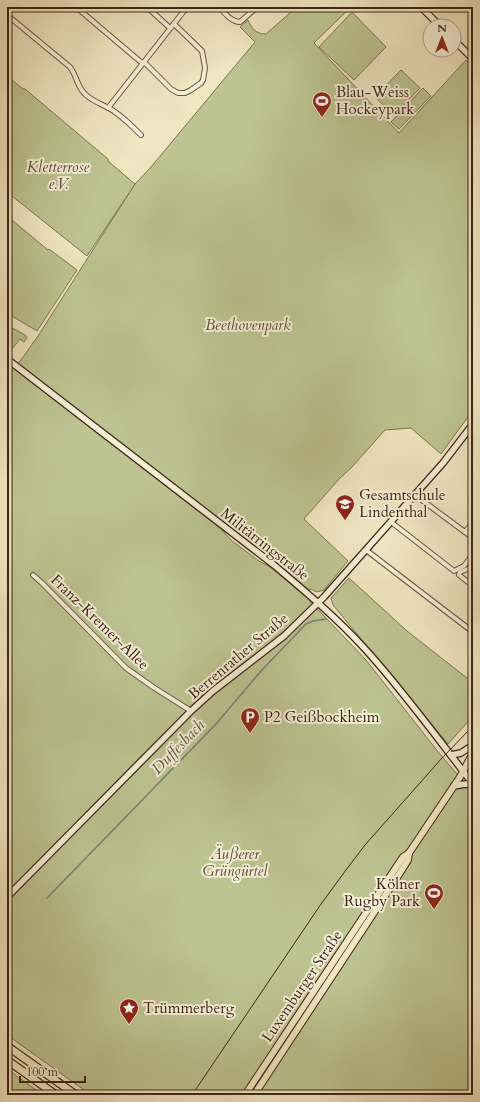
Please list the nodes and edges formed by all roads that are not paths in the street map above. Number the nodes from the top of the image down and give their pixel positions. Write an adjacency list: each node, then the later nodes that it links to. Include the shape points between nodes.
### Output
1 (76, 7): 13 (street)
2 (148, 7): 10 (street)
3 (187, 7): 9 (street)
4 (219, 7): 5 (street, via 234,21 240,22)
5 (257, 7)
6 (421, 7): 8 (street)
7 (7, 15): 14 (street, via 70,67 86,96)
8 (432, 18)
9 (174, 24): 10 (street); 13 (street, via 204,56 201,83 192,90 178,93)
10 (170, 28): 13 (street)
11 (462, 48): 12 (street)
12 (473, 59)
13 (143, 62): 14 (street)
14 (108, 108): 15 (street)
15 (141, 135)
16 (7, 359): 28 (street, Militärringstraße, via 274,565)
17 (473, 424): 18 (street, Berrenrather Straße)
18 (415, 495): 19 (street, Berrenrather Straße); 21 (street)
19 (391, 522): 23 (street, Berrenrather Straße); 24 (street, via 454,571 464,566)
20 (473, 522): 21 (street)
21 (464, 532): 22 (street)
22 (473, 538)
23 (366, 550): 28 (street, Berrenrather Straße); 29 (street)
24 (473, 554)
25 (473, 567): 27 (street, via 460,572 459,575)
26 (33, 575): 30 (street, Franz-Kremer-Allee, via 126,668)
27 (473, 586)
28 (318, 603): 30 (street, Berrenrather Straße, via 284,636); 33 (street, Militärringstraße, via 377,662)
29 (473, 632)
30 (191, 711): 40 (street, Berrenrather Straße)
31 (473, 745): 33 (street, via 461,753)
32 (473, 753): 35 (main road, Luxemburger Straße)
33 (451, 755): 35 (street, Militärringstraße)
34 (473, 762): 36 (street)
35 (463, 772): 37 (street, Militärringstraße); 38 (main road, Luxemburger Straße)
36 (473, 775)
37 (473, 784): 38 (street)
38 (454, 786): 39 (main road, Luxemburger Straße)
39 (409, 853): 45 (main road, Luxemburger Straße, via 403,857); 46 (main road, Luxemburger Straße, via 408,860)
40 (7, 897)
41 (7, 1046): 44 (highway)
42 (7, 1060): 43 (highway)
43 (56, 1095)
44 (76, 1095)
45 (245, 1095)
46 (254, 1095)

